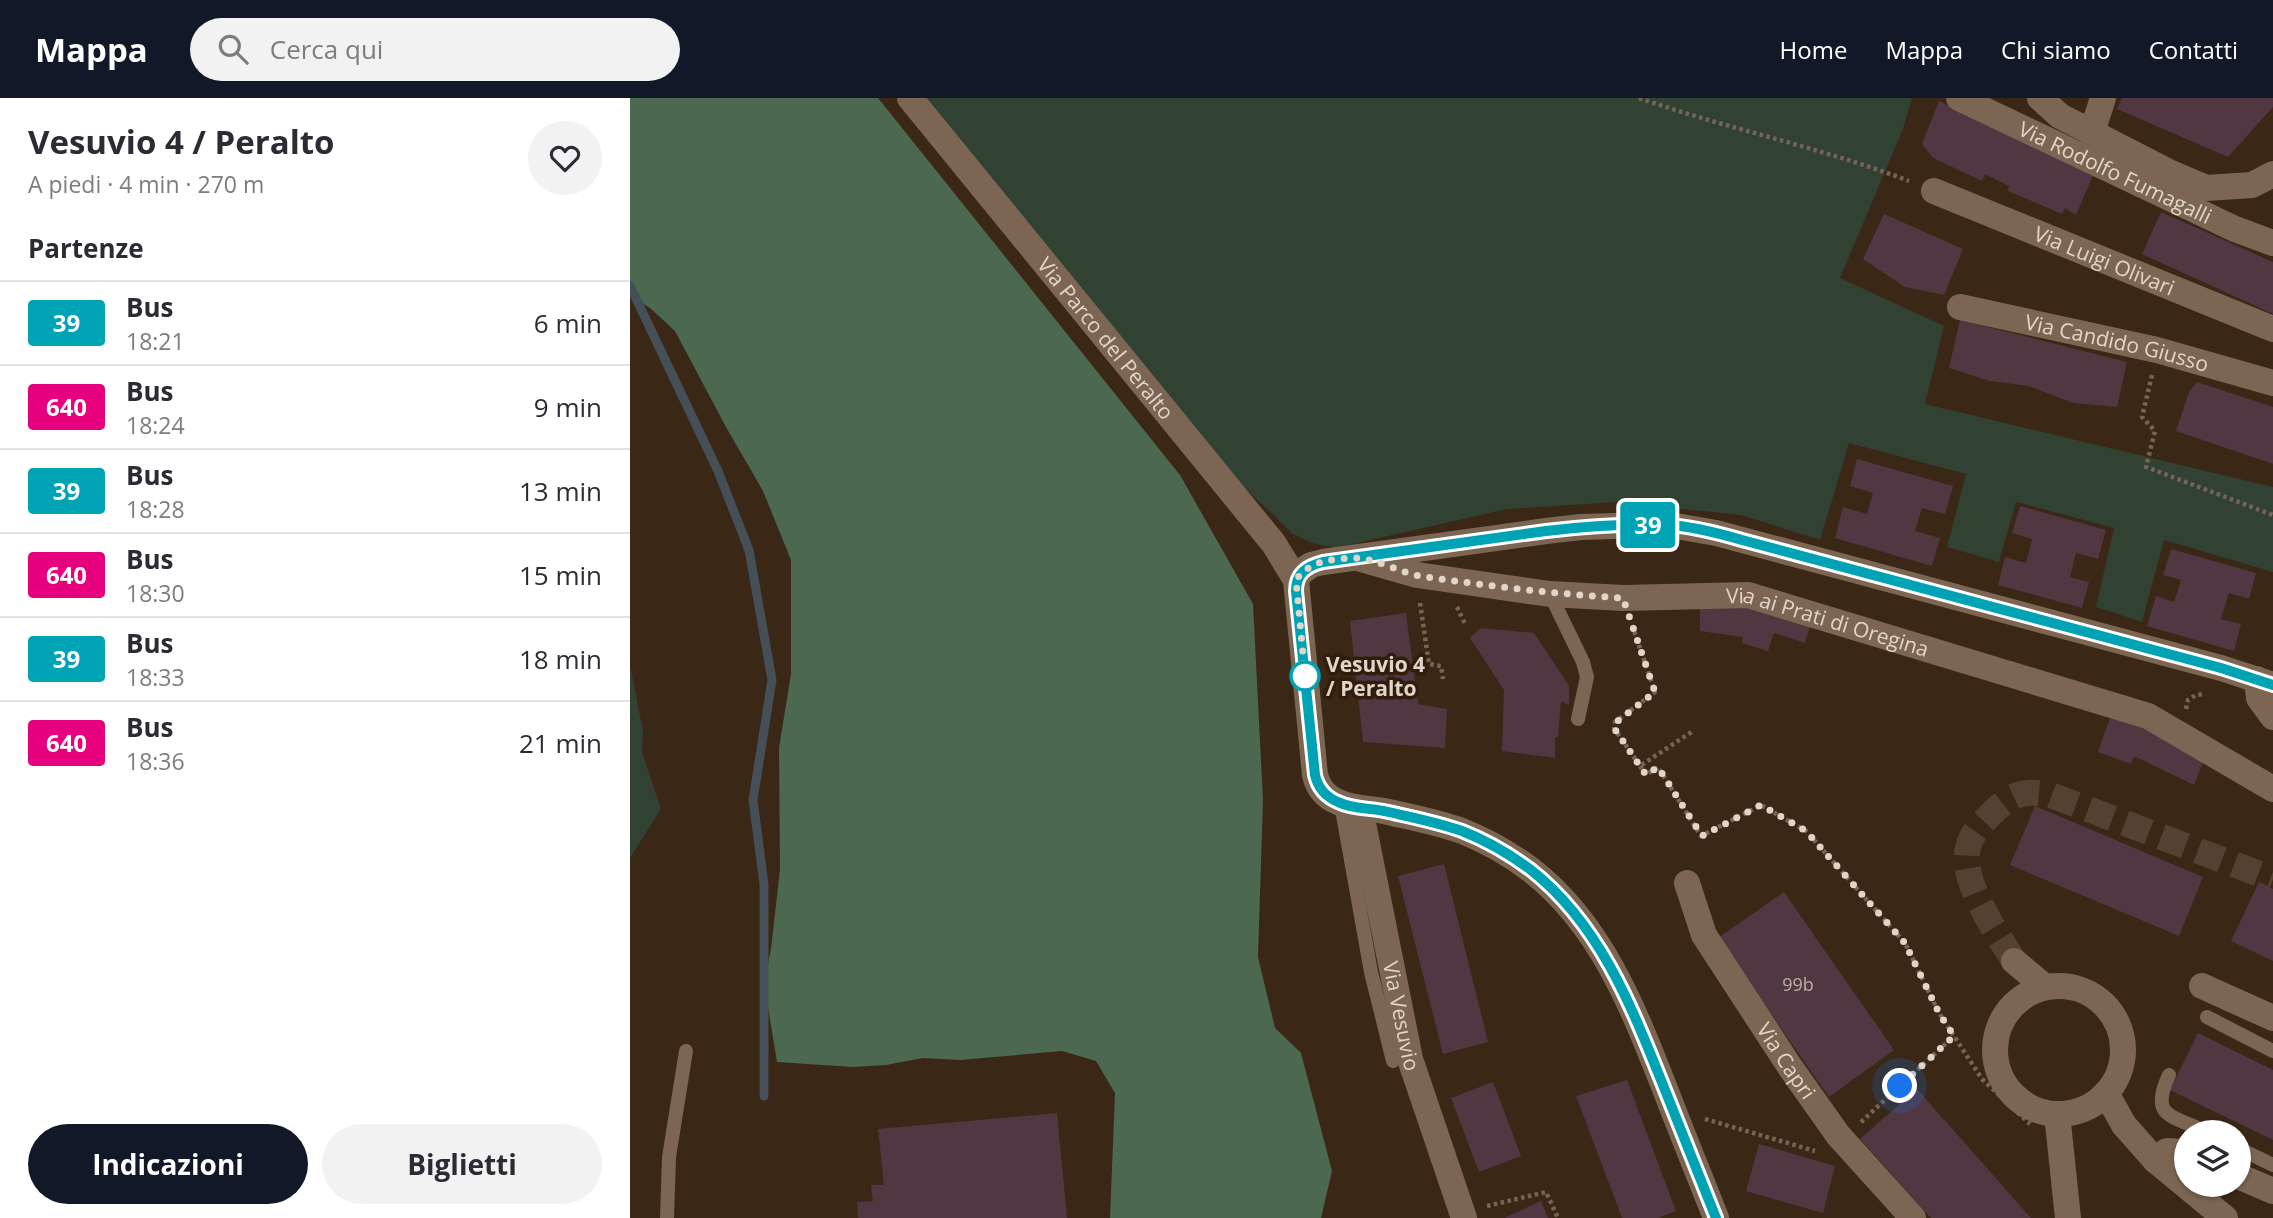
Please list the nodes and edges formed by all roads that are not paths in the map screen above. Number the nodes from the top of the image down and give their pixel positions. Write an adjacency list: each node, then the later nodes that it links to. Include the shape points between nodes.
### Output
1 (910, 98): 13 (street, Via Parco del Peralto, via 1274,544)
2 (1959, 98): 8 (street, Via Rodolfo Fumagalli)
3 (2040, 98): 5 (street, Via Rodolfo Fumagalli, via 2060,116)
4 (2103, 98): 5 (street, Via Rodolfo Fumagalli)
5 (2092, 132): 6 (street, Via Rodolfo Fumagalli, via 2206,188 2252,185)
6 (2273, 174)
7 (1934, 191): 10 (street, Via Luigi Olivari)
8 (2273, 243)
9 (1960, 307): 11 (street, Via Candido Giusso, via 2157,350)
10 (2273, 329)
11 (2273, 383)
12 (1356, 558): 13 (street, via 1311,565); 14 (street, Via ai Prati di Oregina, via 1417,575); 15 (street, via 1581,527 1670,525 1716,533)
13 (1296, 580): 19 (street, via 1316,781 1324,793)
14 (1550, 594): 17 (lane, via 1587,677); 18 (street, Via ai Prati di Oregina, via 1623,598 1748,595 2148,716)
15 (2265, 682): 16 (street, via 2259,698)
16 (2273, 717)
17 (1578, 719)
18 (2273, 789)
19 (1350, 806): 28 (lane, Via Vesuvio, via 1371,972); 39 (street, Via Vesuvio, via 1410,1059); 41 (street, via 1462,831 1514,859 1546,884 1584,925 1607,958 1642,1032)
20 (1687, 883): 42 (street, Via Capri, via 1704,935 1790,1067 1832,1146)
21 (2014, 961): 23 (street)
22 (2202, 986): 25 (street)
23 (2045, 987): 30 (street, via 2085,991 2102,1002 2114,1018 2122,1057); 31 (street, via 2010,1008 1995,1046 2005,1085 2019,1101 2037,1111)
24 (2207, 1017): 27 (lane)
25 (2273, 1018)
26 (686, 1051): 40 (lane, via 669,1157)
27 (2273, 1051)
28 (1393, 1061)
29 (2169, 1075): 32 (lane, via 2160,1104)
30 (2106, 1093): 31 (street, via 2092,1105); 35 (street, via 2124,1125)
31 (2057, 1114): 43 (street)
32 (2182, 1120)
33 (2174, 1151): 35 (street)
34 (2251, 1154): 36 (lane)
35 (2155, 1160): 44 (street)
36 (2273, 1165)
37 (2251, 1182): 38 (street)
38 (2273, 1191)
39 (1463, 1215)
40 (667, 1218)
41 (1716, 1218)
42 (1913, 1218)
43 (2068, 1218)
44 (2225, 1218)

